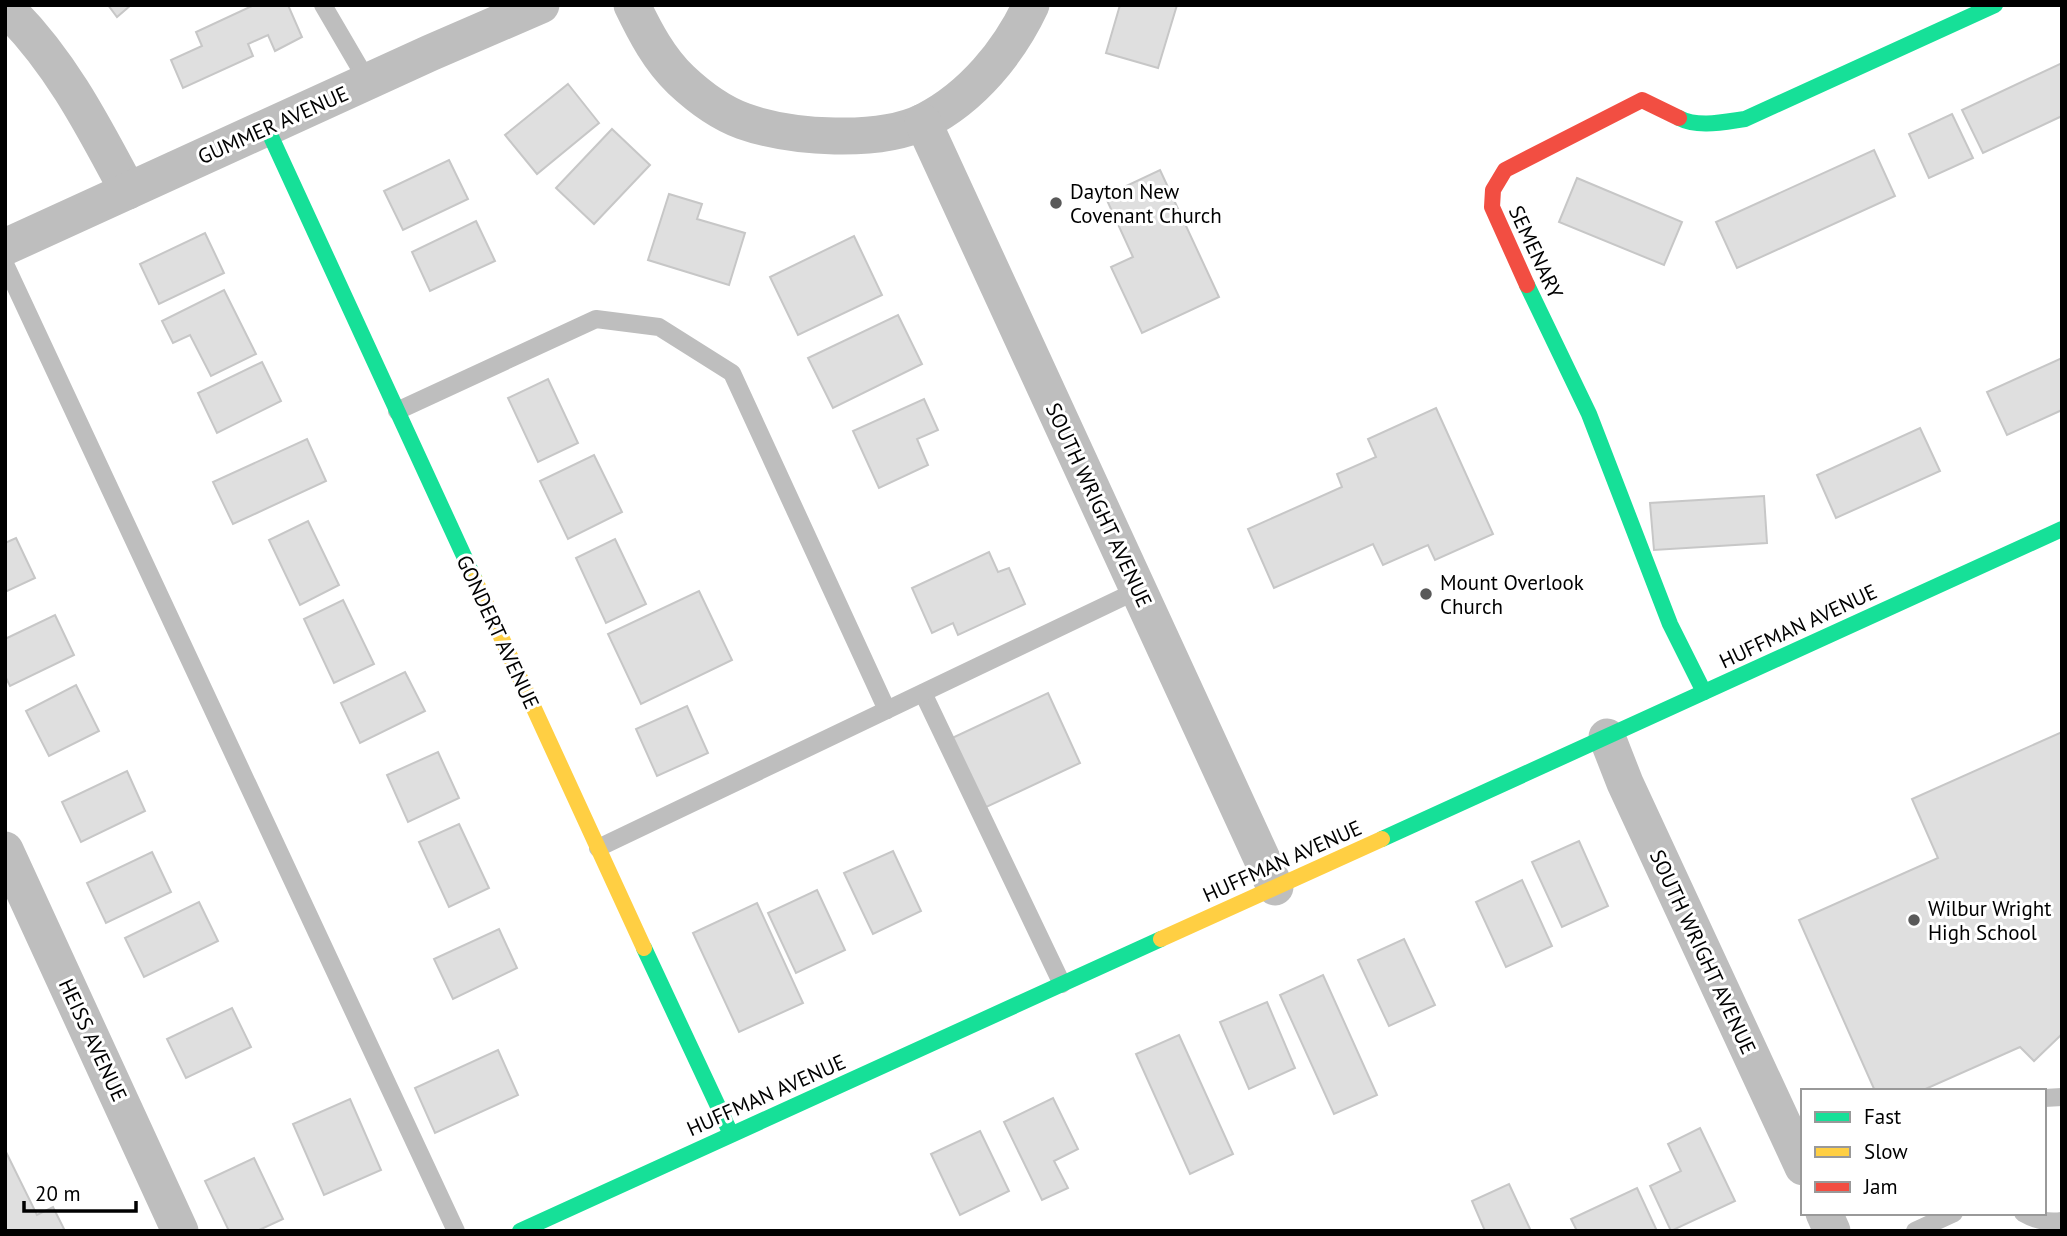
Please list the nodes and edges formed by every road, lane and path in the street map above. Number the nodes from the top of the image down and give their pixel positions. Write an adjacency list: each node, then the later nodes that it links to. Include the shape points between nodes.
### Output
1 (323, 5): 7 (lane)
2 (541, 5): 7 (street, GUMMER AVENUE)
3 (632, 5): 8 (street, via 649,39 679,78 740,120 777,131 832,137 881,133)
4 (1031, 5): 8 (street, via 1018,33 992,68 950,106)
5 (1995, 5): 16 (street, SEMENARY, via 1745,119 1714,124 1684,121 1642,100 1505,170 1493,184 1493,214 1589,414 1670,624)
6 (5, 7): 10 (street, via 54,63 82,104)
7 (368, 82): 9 (street, GUMMER AVENUE)
8 (923, 122): 15 (street, SOUTH WRIGHT AVENUE)
9 (267, 128): 10 (street, GUMMER AVENUE); 13 (street, GONDERT AVENUE)
10 (128, 191): 11 (street, GUMMER AVENUE)
11 (5, 247)
12 (5, 264): 31 (lane)
13 (397, 411): 18 (lane, via 596,319 659,327 732,373); 20 (street, GONDERT AVENUE)
14 (2062, 528): 16 (street, HUFFMAN AVENUE)
15 (1138, 590): 17 (lane); 22 (street, SOUTH WRIGHT AVENUE)
16 (1704, 692): 19 (street, HUFFMAN AVENUE)
17 (923, 693): 18 (lane); 23 (lane)
18 (887, 710): 20 (lane)
19 (1607, 737): 22 (street, HUFFMAN AVENUE); 25 (street, SOUTH WRIGHT AVENUE)
20 (598, 848): 24 (street, GONDERT AVENUE)
21 (5, 849): 30 (street, HEISS AVENUE)
22 (1275, 887): 23 (street, HUFFMAN AVENUE)
23 (1062, 984): 24 (street, HUFFMAN AVENUE)
24 (731, 1134): 32 (street, HUFFMAN AVENUE)
25 (1801, 1163)
26 (1825, 1215): 33 (street)
27 (1950, 1215): 34 (lane)
28 (2026, 1215): 29 (lane)
29 (2062, 1221)
30 (180, 1231)
31 (456, 1231)
32 (520, 1231)
33 (1832, 1231)
34 (1915, 1231)

